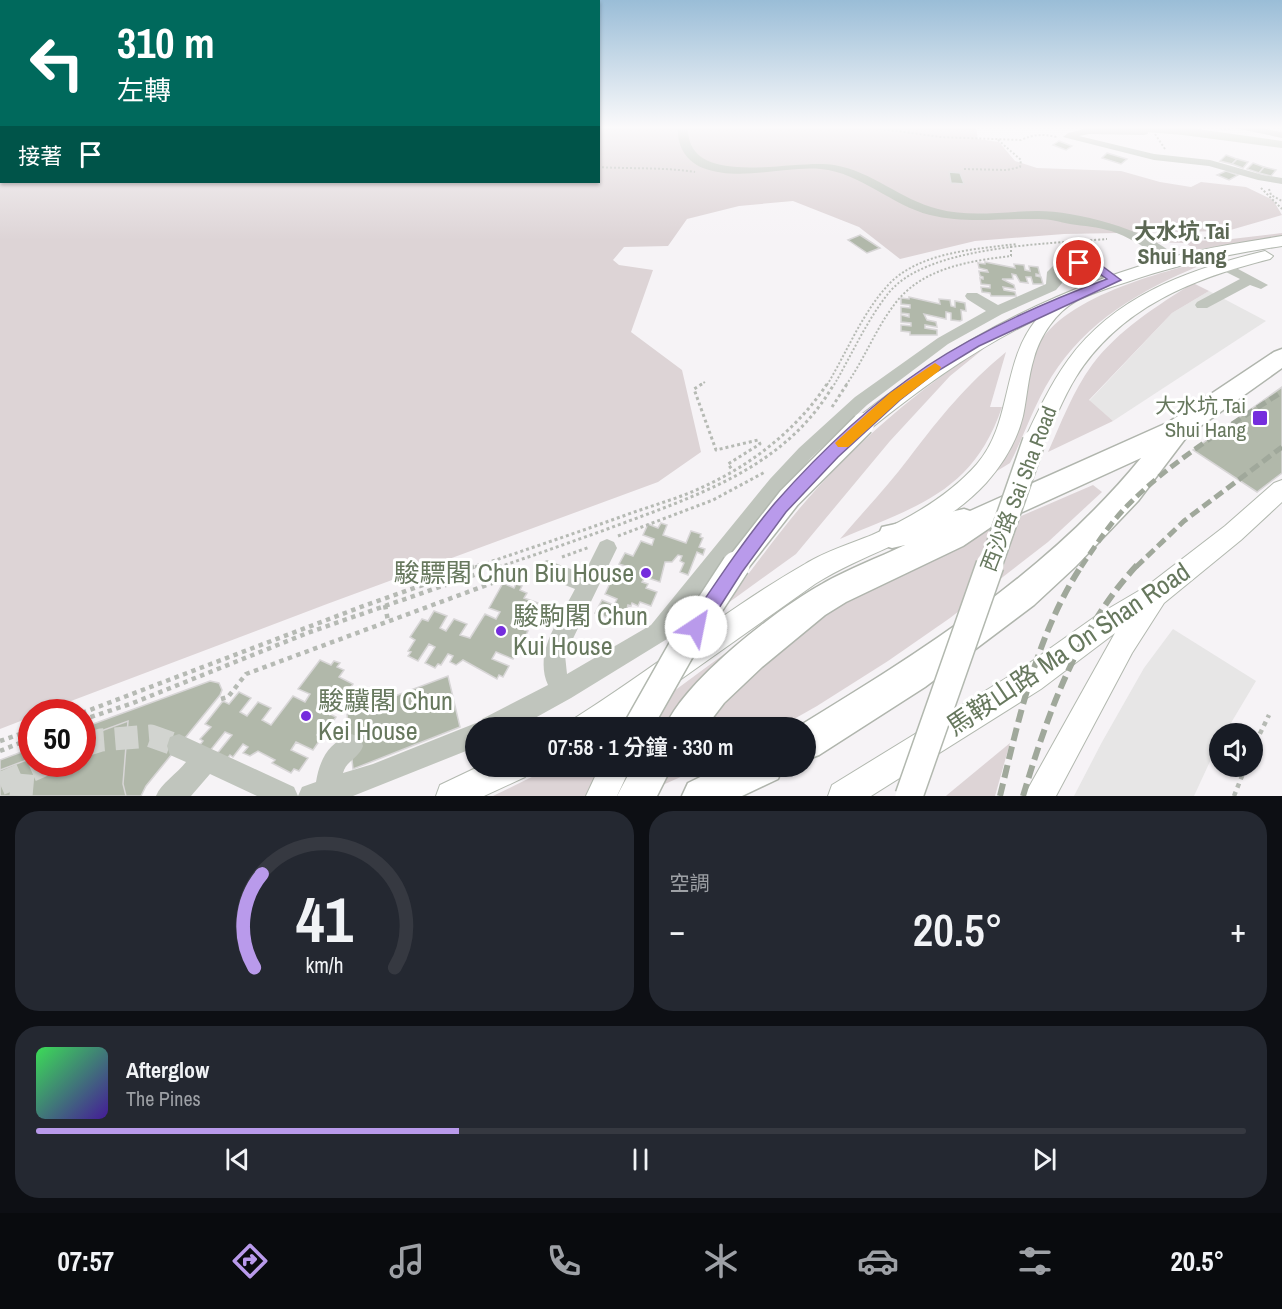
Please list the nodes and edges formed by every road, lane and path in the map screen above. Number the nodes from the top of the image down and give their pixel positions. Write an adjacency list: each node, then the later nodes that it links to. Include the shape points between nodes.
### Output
1 (706, 165): 5 (street)
2 (1022, 165): 6 (path, via 1007,170)
3 (1217, 165): 7 (street)
4 (600, 167): 5 (path, via 664,167 693,172)
5 (711, 167): 9 (street, via 756,170 822,166 854,173 929,211 961,217 1041,215 1112,227)
6 (964, 169)
7 (1282, 181)
8 (1235, 237): 9 (path)
9 (1136, 238): 11 (path); 13 (street)
10 (1282, 241): 13 (main road)
11 (1011, 246): 22 (path, via 1011,256 957,266 907,290); 24 (path, via 951,255 902,273 878,297 804,416); 34 (path, via 956,257 906,276 887,294 809,421 737,477 574,541)
12 (1274, 254): 14 (main road, 西沙路 Sai Sha Road)
13 (1175, 262): 15 (main road)
14 (1225, 266): 18 (street, via 1256,282); 70 (main road, 西沙路 Sai Sha Road, bridge, via 1154,294 1102,332 1069,372 1034,441)
15 (1115, 280): 17 (main road); 19 (street, via 1092,266 1068,264 1055,269 1055,283 1051,287)
16 (972, 296): 19 (street)
17 (1068, 299): 28 (main road, via 1030,342 1011,424 993,459 952,500); 44 (main road, bridge, via 958,353 895,396 863,424 801,485 764,529 674,660)
18 (1202, 305)
19 (997, 311): 36 (street, via 925,353 861,401 777,484 666,625)
20 (1282, 357): 23 (highway)
21 (705, 382): 24 (path, via 694,389 716,450 758,440 760,444 728,464)
22 (825, 416)
23 (1179, 428): 27 (highway); 48 (highway, via 1128,494 1023,595 913,675)
24 (733, 471): 33 (path, via 687,494)
25 (766, 471): 29 (path, via 705,504)
26 (1282, 489): 32 (main road, 馬鞍山路 Ma On Shan Road)
27 (984, 517): 28 (highway); 45 (highway, via 953,537 835,592 780,631 712,691)
28 (892, 536): 43 (main road, via 807,576)
29 (604, 544): 30 (path); 31 (street)
30 (546, 565): 31 (street); 35 (path)
31 (589, 585): 36 (street, via 554,654 555,674)
32 (1156, 594): 39 (main road, 馬鞍山路 Ma On Shan Road); 71 (main road, via 1123,644)
33 (384, 599): 34 (path); 38 (path)
34 (385, 605): 35 (path); 40 (path)
35 (388, 621): 37 (path, via 246,674 228,697)
36 (563, 690): 42 (street)
37 (220, 699)
38 (96, 708)
39 (978, 712): 68 (main road, 馬鞍山路 Ma On Shan Road); 69 (street)
40 (96, 715)
41 (1269, 715): 46 (path)
42 (512, 717)
43 (603, 717)
44 (643, 717)
45 (691, 717)
46 (1263, 727)
47 (18, 735): 50 (path)
48 (816, 736)
49 (465, 740): 61 (street)
50 (0, 741)
51 (18, 744): 54 (path)
52 (179, 746): 55 (street)
53 (351, 746): 61 (street, via 335,759)
54 (0, 751)
55 (206, 759): 62 (street); 63 (street)
56 (491, 777): 64 (main road)
57 (611, 777): 65 (main road)
58 (647, 777): 66 (highway)
59 (742, 777): 67 (highway)
60 (1242, 777): 72 (path)
61 (319, 794)
62 (169, 796)
63 (285, 796)
64 (451, 796)
65 (602, 796)
66 (636, 796)
67 (701, 796)
68 (843, 796)
69 (895, 796)
70 (909, 796)
71 (1039, 796)
72 (1234, 796)

